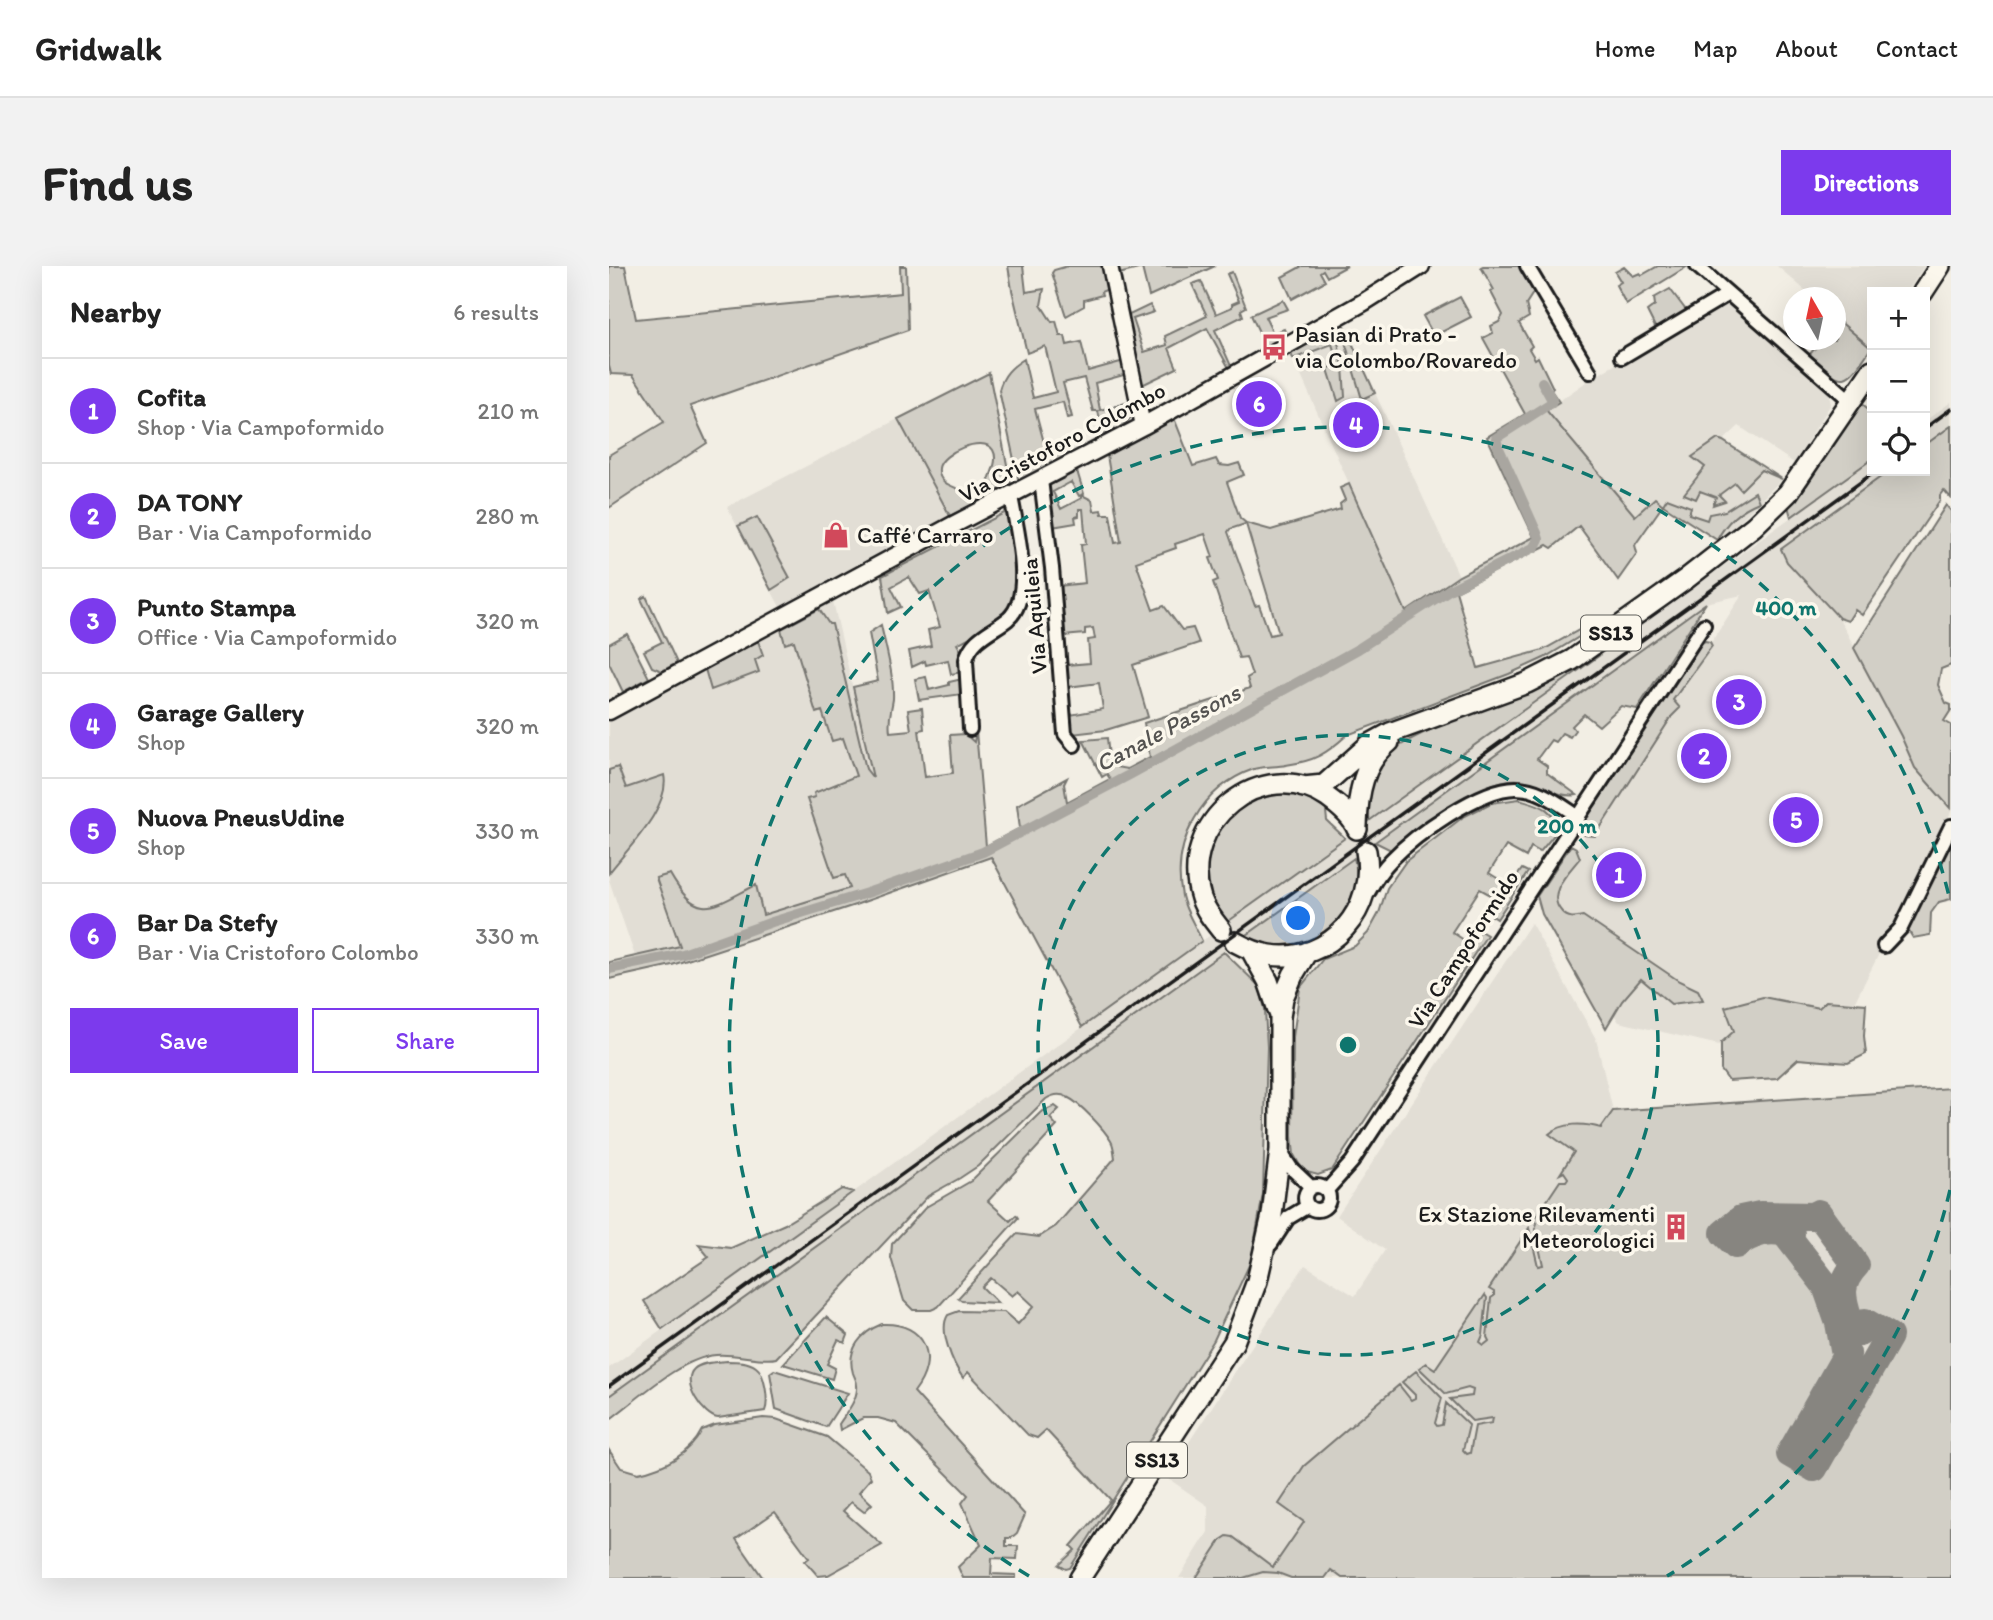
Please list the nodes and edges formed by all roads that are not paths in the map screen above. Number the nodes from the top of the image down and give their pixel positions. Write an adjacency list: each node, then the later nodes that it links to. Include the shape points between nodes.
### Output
1 (1110, 266): 12 (street)
2 (1421, 266): 12 (main road, Via Cristoforo Colombo)
3 (1527, 266): 9 (street)
4 (1697, 266): 7 (street)
5 (1940, 266): 6 (main road)
6 (1926, 287)
7 (1728, 294): 8 (street); 11 (street)
8 (1622, 357)
9 (1590, 372)
10 (1867, 378): 11 (main road, SS13)
11 (1851, 402): 17 (main road, SS13 / SS13, via 1788,493 1723,551 1572,660 1527,683)
12 (1143, 426): 13 (main road, Via Cristoforo Colombo)
13 (1041, 480): 14 (main road, Via Cristoforo Colombo); 19 (street, Via Aquileia, via 1065,734)
14 (1011, 496): 16 (main road, Via Cristoforo Colombo); 18 (street, via 1020,600 1011,617 969,650)
15 (1704, 625): 21 (street, Via Campoformido)
16 (609, 711)
17 (1406, 728): 20 (main road, SS13, via 1370,744 1324,785); 20 (main road, SS13, via 1370,763 1360,794 1357,827 1339,806)
18 (970, 729)
19 (1074, 746)
20 (1303, 787): 25 (main road, SS13, via 1266,786 1248,791 1219,813 1200,845 1197,881 1201,899 1209,916)
21 (1579, 817): 24 (street, via 1541,793 1516,788 1485,794 1403,849 1380,873); 31 (street, Via Campoformido, via 1352,1162)
22 (1951, 827): 26 (street, via 1901,928)
23 (1366, 851): 24 (main road, via 1368,883)
24 (1362, 904): 27 (main road, via 1340,934)
25 (1236, 941): 27 (main road, via 1270,955); 28 (main road, SS13, via 1268,981)
26 (1884, 946)
27 (1307, 953): 28 (main road, SS13, via 1287,988)
28 (1280, 1017): 29 (main road, SS13)
29 (1280, 1150): 30 (street); 33 (main road, SS13)
30 (1311, 1187): 31 (street); 32 (street, via 1306,1194)
31 (1327, 1190): 32 (street, Via Campoformido, via 1330,1199 1325,1208)
32 (1308, 1206): 33 (street, via 1288,1218)
33 (1265, 1253): 34 (main road, SS13, via 1234,1342)
34 (1080, 1578)

